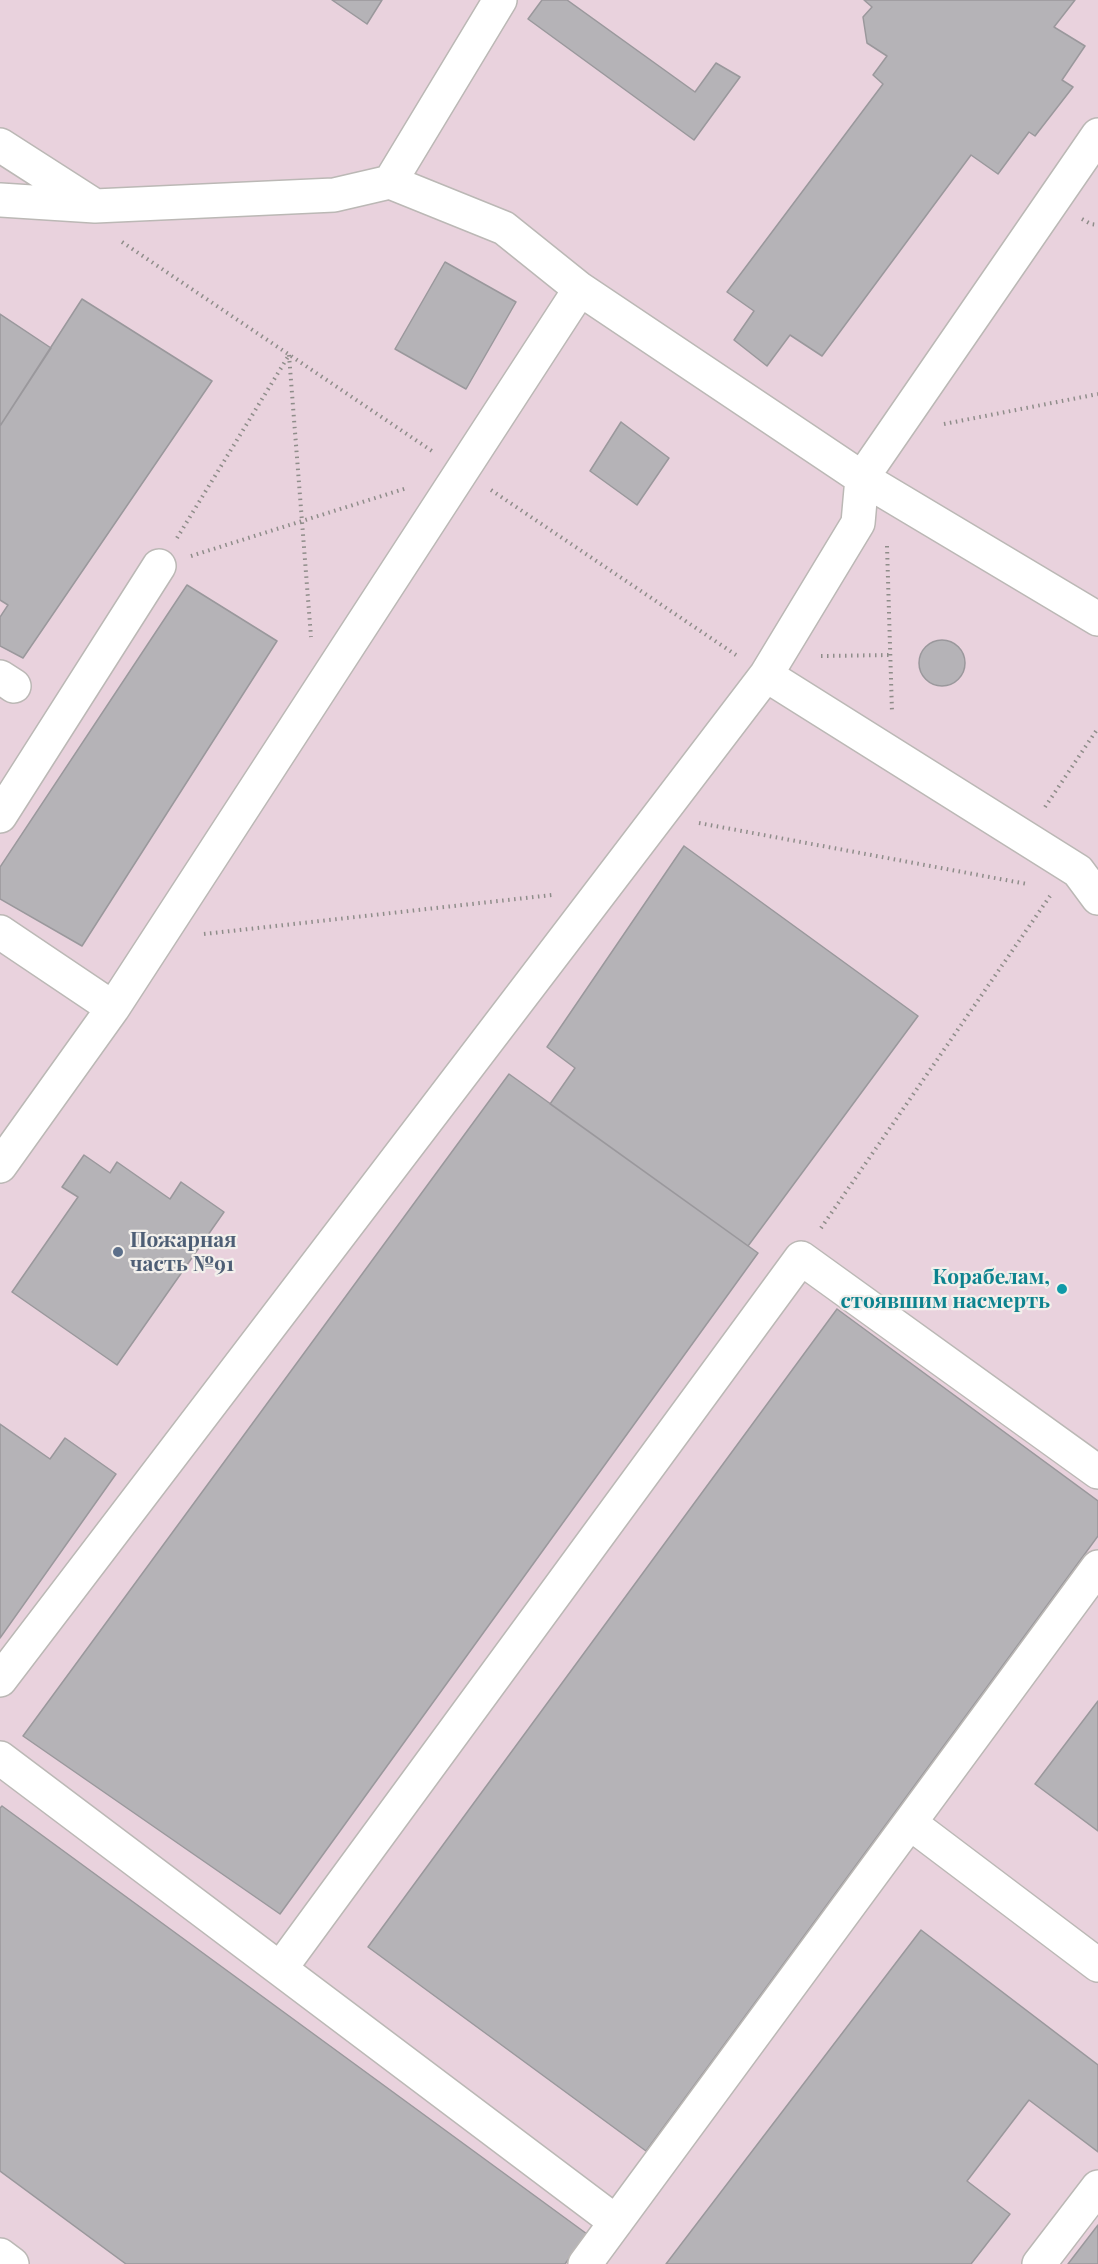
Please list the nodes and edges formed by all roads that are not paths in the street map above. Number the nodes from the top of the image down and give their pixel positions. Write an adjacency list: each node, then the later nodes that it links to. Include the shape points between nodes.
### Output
1 (500, 0): 4 (lane)
2 (1098, 135): 8 (lane, via 893,434)
3 (0, 146): 6 (lane)
4 (390, 182): 6 (lane, via 334,195); 7 (lane, via 504,228)
5 (0, 200): 6 (lane)
6 (95, 206)
7 (580, 289): 8 (lane); 15 (lane)
8 (874, 485): 10 (lane); 11 (lane, via 858,523)
9 (159, 566): 12 (lane)
10 (1098, 619)
11 (772, 666): 13 (lane, via 893,755 1078,871); 19 (lane)
12 (0, 816)
13 (1097, 897)
14 (0, 932): 15 (lane)
15 (113, 1008): 16 (lane)
16 (0, 1166)
17 (1098, 1473): 23 (lane, via 801,1258)
18 (1098, 1567): 21 (lane)
19 (0, 1680)
20 (0, 1758): 23 (lane)
21 (910, 1822): 22 (lane); 25 (lane)
22 (1098, 1965)
23 (280, 1969): 25 (lane)
24 (1098, 2187): 29 (lane)
25 (616, 2222): 28 (lane)
26 (0, 2256): 27 (lane)
27 (12, 2264)
28 (585, 2264)
29 (1039, 2264)

